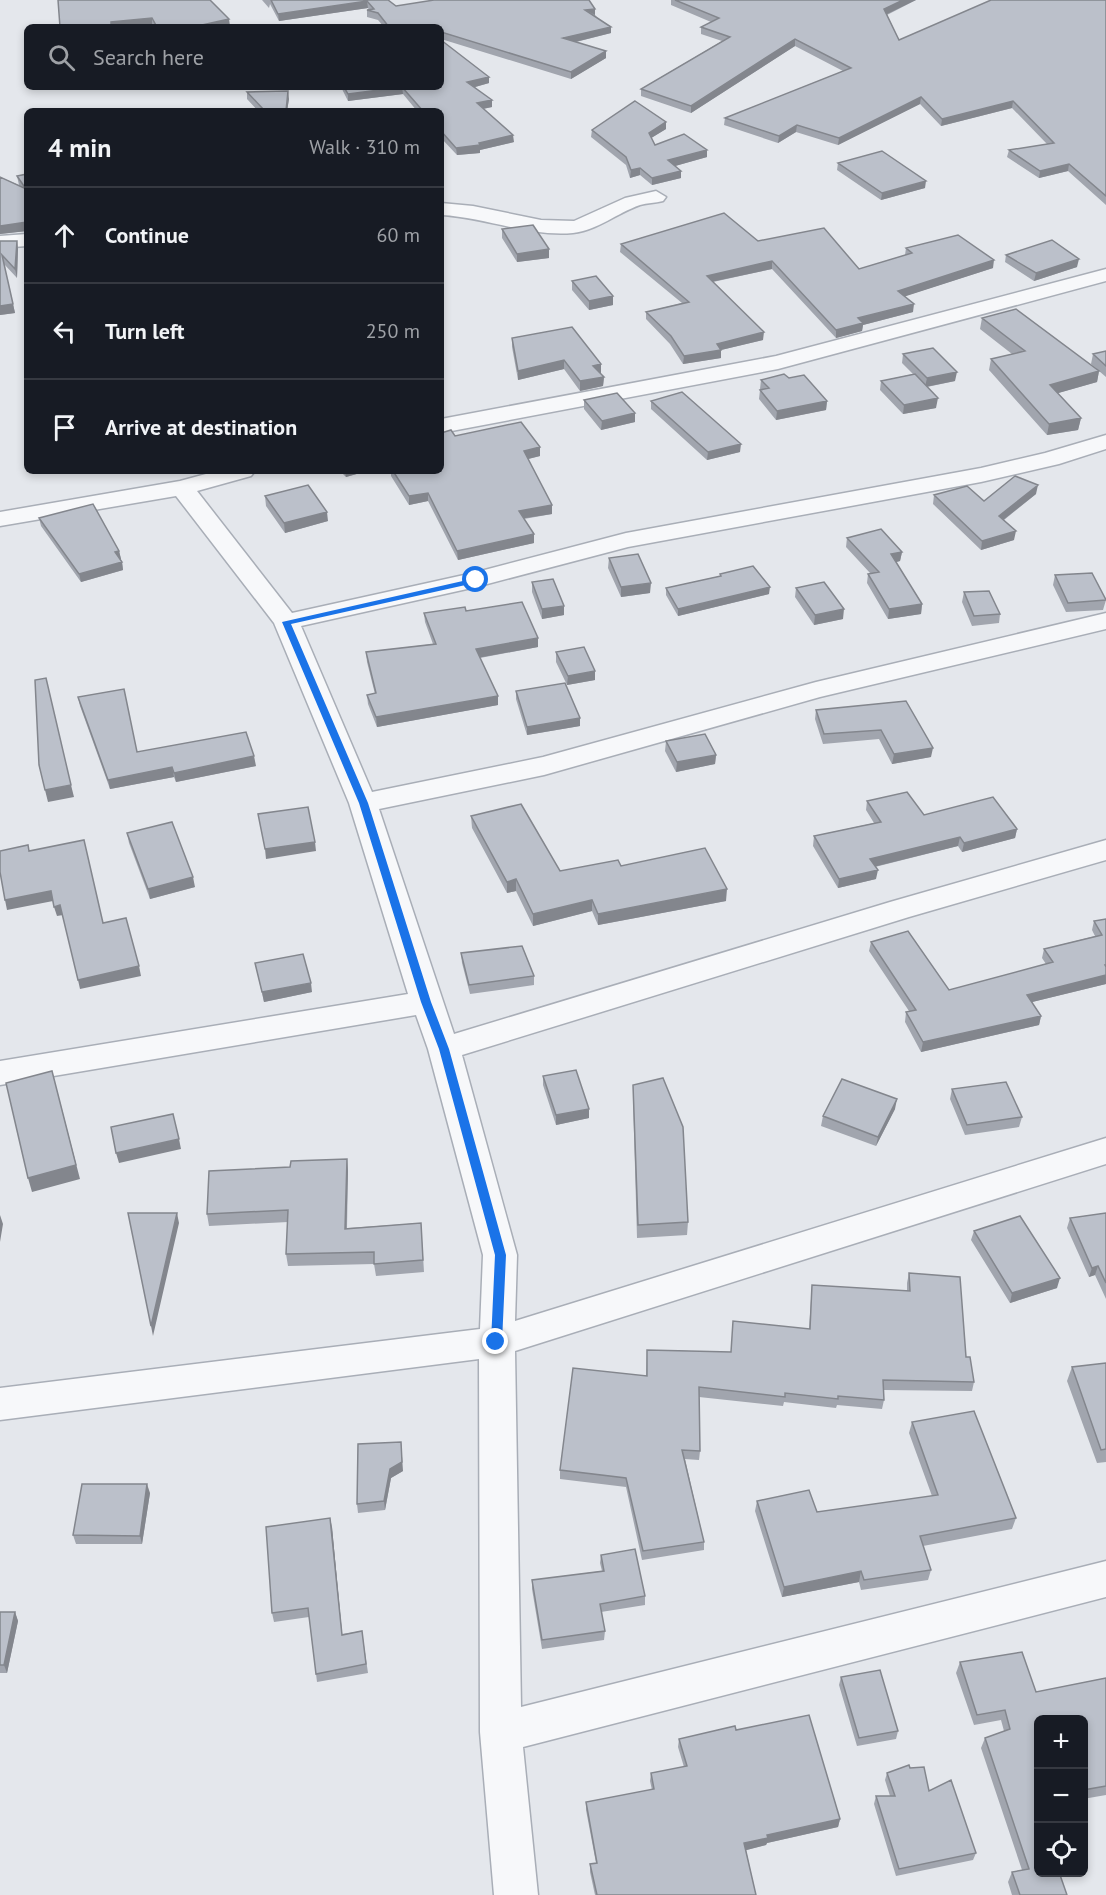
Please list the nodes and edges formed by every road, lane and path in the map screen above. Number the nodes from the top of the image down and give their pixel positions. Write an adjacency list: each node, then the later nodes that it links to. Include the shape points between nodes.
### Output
1 (656, 197): 2 (street, via 631,201 585,225 571,227)
2 (444, 209)
3 (24, 240): 4 (street)
4 (0, 242)
5 (1106, 275): 6 (street, via 778,362)
6 (444, 425)
7 (1106, 442): 12 (street, via 981,475 626,540 476,580)
8 (232, 474): 9 (street)
9 (182, 488): 10 (street); 12 (street)
10 (0, 519)
11 (1106, 621): 13 (street, via 816,690 544,766)
12 (286, 622): 13 (street)
13 (363, 803): 15 (street)
14 (1106, 850): 16 (street)
15 (426, 1002): 16 (street); 17 (street)
16 (444, 1049): 19 (street, via 500,1255)
17 (0, 1073)
18 (1106, 1151): 19 (street)
19 (496, 1342): 20 (street); 22 (street)
20 (0, 1404)
21 (1106, 1579): 22 (street)
22 (501, 1732): 23 (street)
23 (516, 1895)

